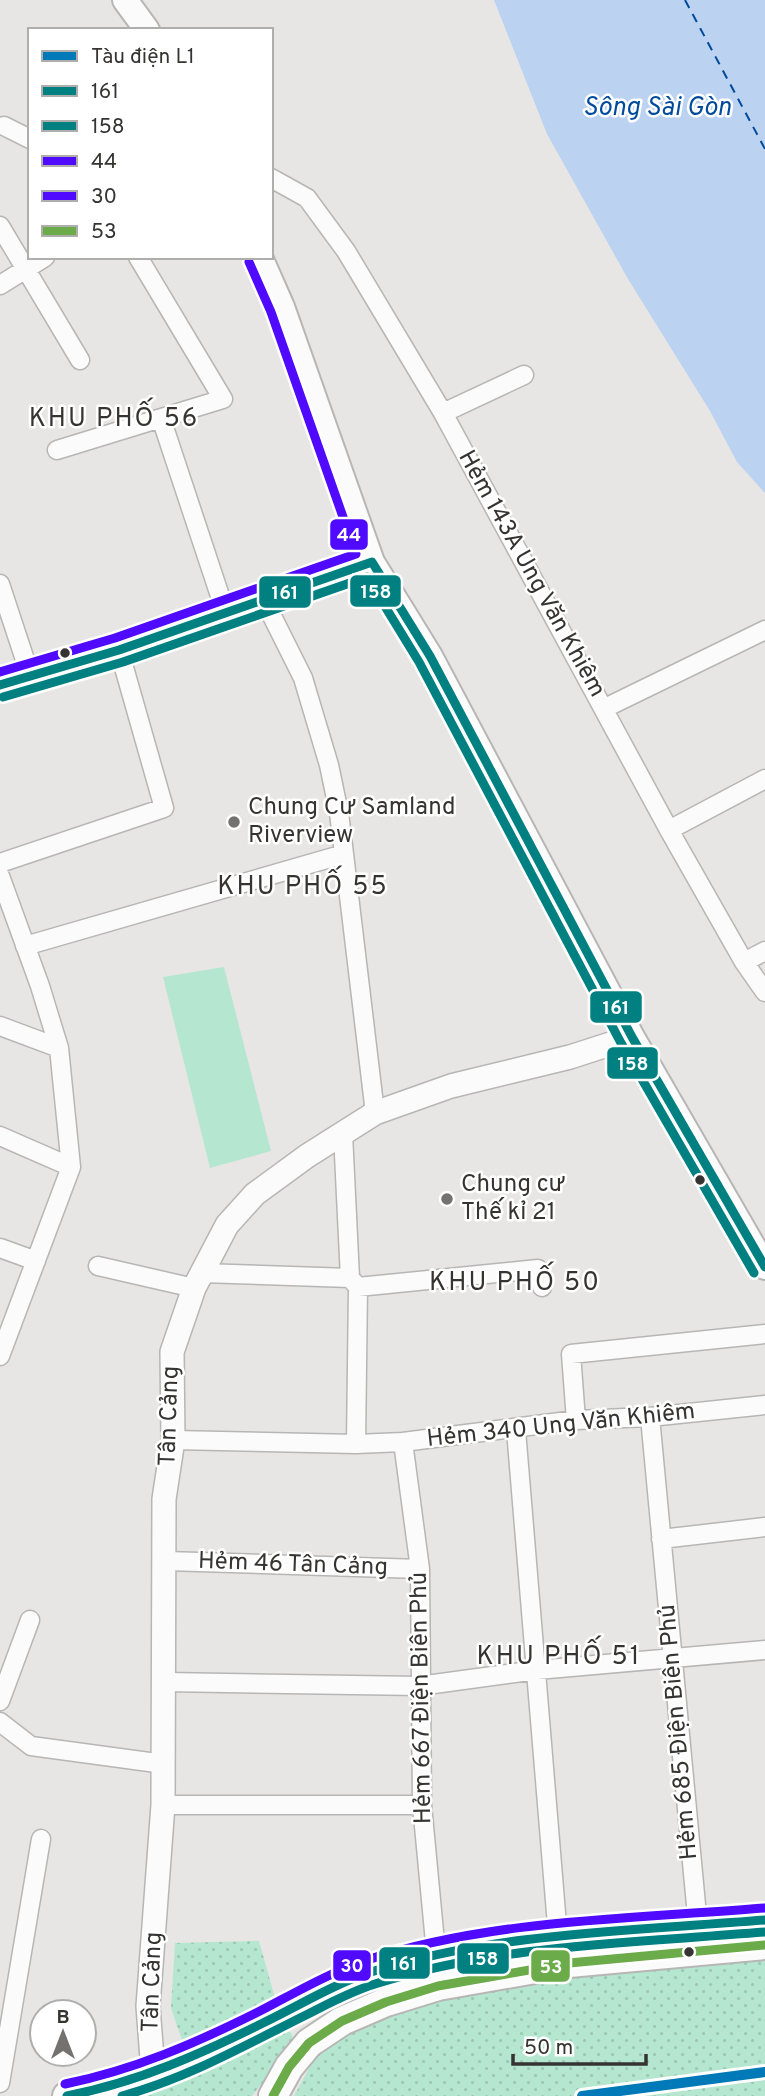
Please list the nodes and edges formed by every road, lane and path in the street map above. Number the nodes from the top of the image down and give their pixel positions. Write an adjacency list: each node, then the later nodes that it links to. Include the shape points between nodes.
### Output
1 (125, 0): 2 (main road)
2 (146, 28)
3 (4, 126): 4 (street)
4 (28, 138)
5 (273, 179): 14 (street, Hẻm 143A Ung Văn Khiêm, via 307,198 346,251)
6 (0, 226): 10 (street)
7 (42, 259): 10 (street)
8 (139, 259): 15 (street, via 223,399)
9 (261, 259): 17 (main road)
10 (27, 268): 11 (street); 12 (street)
11 (0, 285)
12 (80, 360)
13 (524, 374): 14 (street)
14 (443, 413): 25 (street, Hẻm 143A Ung Văn Khiêm)
15 (161, 418): 16 (street); 20 (street)
16 (57, 450)
17 (372, 562): 19 (street); 36 (main road, via 430,656)
18 (0, 584): 23 (street)
19 (264, 600): 20 (street); 28 (street, via 303,678 329,765)
20 (225, 611): 22 (street)
21 (765, 630): 25 (street)
22 (119, 650): 23 (street); 29 (street, via 164,808)
23 (30, 675): 24 (street)
24 (0, 685)
25 (605, 708): 27 (street, Hẻm 143A Ung Văn Khiêm)
26 (765, 779): 27 (street)
27 (669, 830): 33 (street, Hẻm 143A Ung Văn Khiêm)
28 (344, 854): 31 (street); 38 (street)
29 (0, 863)
30 (0, 876): 31 (street)
31 (25, 946): 37 (street)
32 (765, 951): 33 (street)
33 (744, 962): 34 (street, Hẻm 143A Ung Văn Khiêm)
34 (765, 992)
35 (0, 1026): 37 (street)
36 (632, 1037): 38 (street, Tân Cảng, via 451,1086); 45 (main road)
37 (59, 1048): 41 (street)
38 (375, 1113): 39 (street, Tân Cảng)
39 (343, 1134): 46 (street, Tân Cảng, via 255,1194 227,1225); 47 (street)
40 (0, 1136): 41 (street)
41 (71, 1167): 43 (street)
42 (0, 1248): 43 (street)
43 (36, 1261): 50 (street)
44 (98, 1266): 46 (street)
45 (765, 1267)
46 (197, 1280): 47 (street); 55 (street, Tân Cảng, via 172,1352)
47 (354, 1283): 48 (street, via 538,1269); 57 (street)
48 (542, 1287)
49 (765, 1334): 53 (street, via 570,1354)
50 (2, 1347)
51 (765, 1405): 52 (street, Hẻm 340 Ung Văn Khiêm)
52 (650, 1417): 53 (street, Hẻm 340 Ung Văn Khiêm); 59 (street, Hẻm 685 Điện Biên Phủ)
53 (576, 1420): 54 (street, Hẻm 340 Ung Văn Khiêm)
54 (516, 1430): 56 (street, Hẻm 340 Ung Văn Khiêm); 65 (street)
55 (173, 1440): 57 (street, Hẻm 340 Ung Văn Khiêm); 60 (street, Tân Cảng, via 164,1499)
56 (403, 1443): 57 (street, Hẻm 340 Ung Văn Khiêm); 61 (street, Hẻm 667 Điện Biên Phủ)
57 (356, 1444)
58 (765, 1527): 59 (street)
59 (661, 1539): 64 (street, Hẻm 685 Điện Biên Phủ)
60 (166, 1561): 61 (street, Hẻm 46 Tân Cảng); 66 (street, Tân Cảng)
61 (420, 1569): 67 (street, Hẻm 667 Điện Biên Phủ)
62 (30, 1620): 68 (street)
63 (765, 1650): 64 (street)
64 (672, 1658): 65 (street); 75 (street, Hẻm 685 Điện Biên Phủ)
65 (537, 1670): 67 (street); 76 (street)
66 (165, 1682): 67 (street); 70 (street, Tân Cảng)
67 (419, 1686): 72 (street, Hẻm 667 Điện Biên Phủ)
68 (0, 1702)
69 (0, 1722): 70 (street, via 31,1746)
70 (164, 1764): 71 (street, Tân Cảng)
71 (163, 1805): 72 (street); 81 (street, Tân Cảng, via 148,2006)
72 (422, 1805): 78 (street, Hẻm 667 Điện Biên Phủ)
73 (41, 1839): 82 (street)
74 (765, 1920): 75 (main road)
75 (698, 1926): 76 (main road)
76 (558, 1937): 78 (main road)
77 (765, 1945): 80 (main road, via 569,1963 438,1986 342,2021)
78 (436, 1953): 79 (main road, via 368,1972)
79 (289, 2010): 80 (main road); 81 (main road)
80 (309, 2043): 84 (main road)
81 (153, 2072): 83 (main road, via 124,2084)
82 (0, 2083)
83 (67, 2096)
84 (273, 2096)

